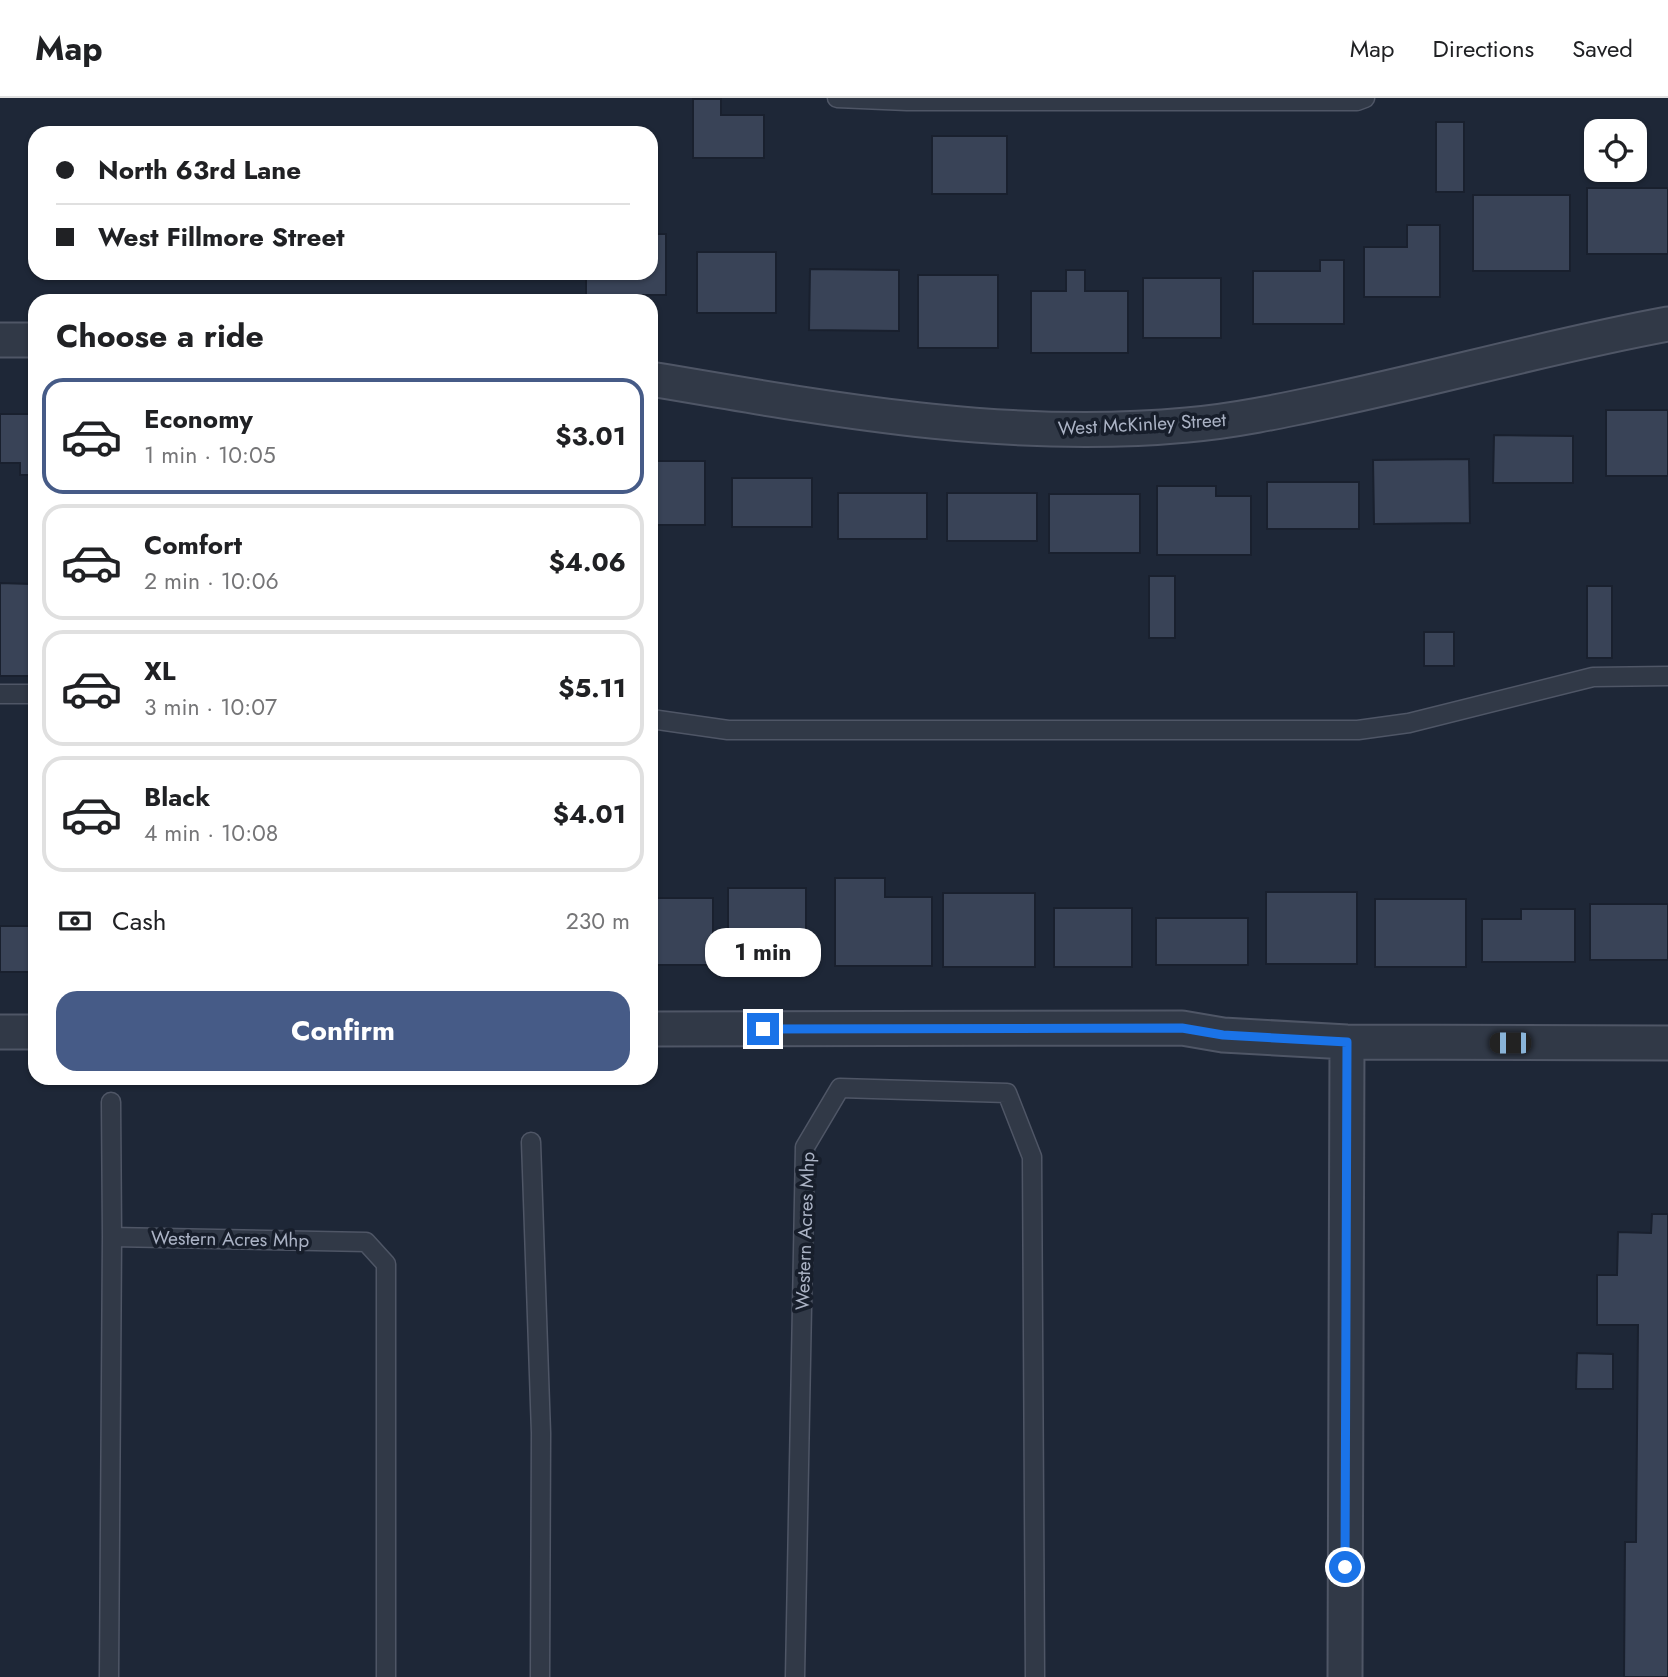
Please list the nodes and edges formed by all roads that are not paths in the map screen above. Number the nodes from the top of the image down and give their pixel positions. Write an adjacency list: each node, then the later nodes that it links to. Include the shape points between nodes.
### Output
1 (837, 98): 2 (lane)
2 (1365, 98)
3 (1668, 324): 6 (street, West McKinley Street, via 1352,396 1187,425 1085,430 986,427 831,410)
4 (0, 340): 5 (street)
5 (28, 340)
6 (658, 380)
7 (1668, 676): 10 (lane, via 1593,677 1409,723 1358,730 729,730)
8 (0, 694): 9 (lane)
9 (28, 694)
10 (658, 720)
11 (658, 1029): 14 (street, via 1182,1028 1223,1035)
12 (0, 1032): 13 (street)
13 (28, 1032)
14 (1347, 1042): 15 (street); 24 (street)
15 (1668, 1043)
16 (111, 1102): 18 (lane)
17 (531, 1142): 21 (lane, via 541,1433)
18 (112, 1237): 19 (lane); 20 (lane, Western Acres Mhp, via 366,1241 386,1264)
19 (109, 1677)
20 (386, 1677)
21 (540, 1677)
22 (795, 1677): 23 (lane, Western Acres Mhp, via 805,1147 840,1088 1007,1093 1032,1157)
23 (1035, 1677)
24 (1345, 1677)

